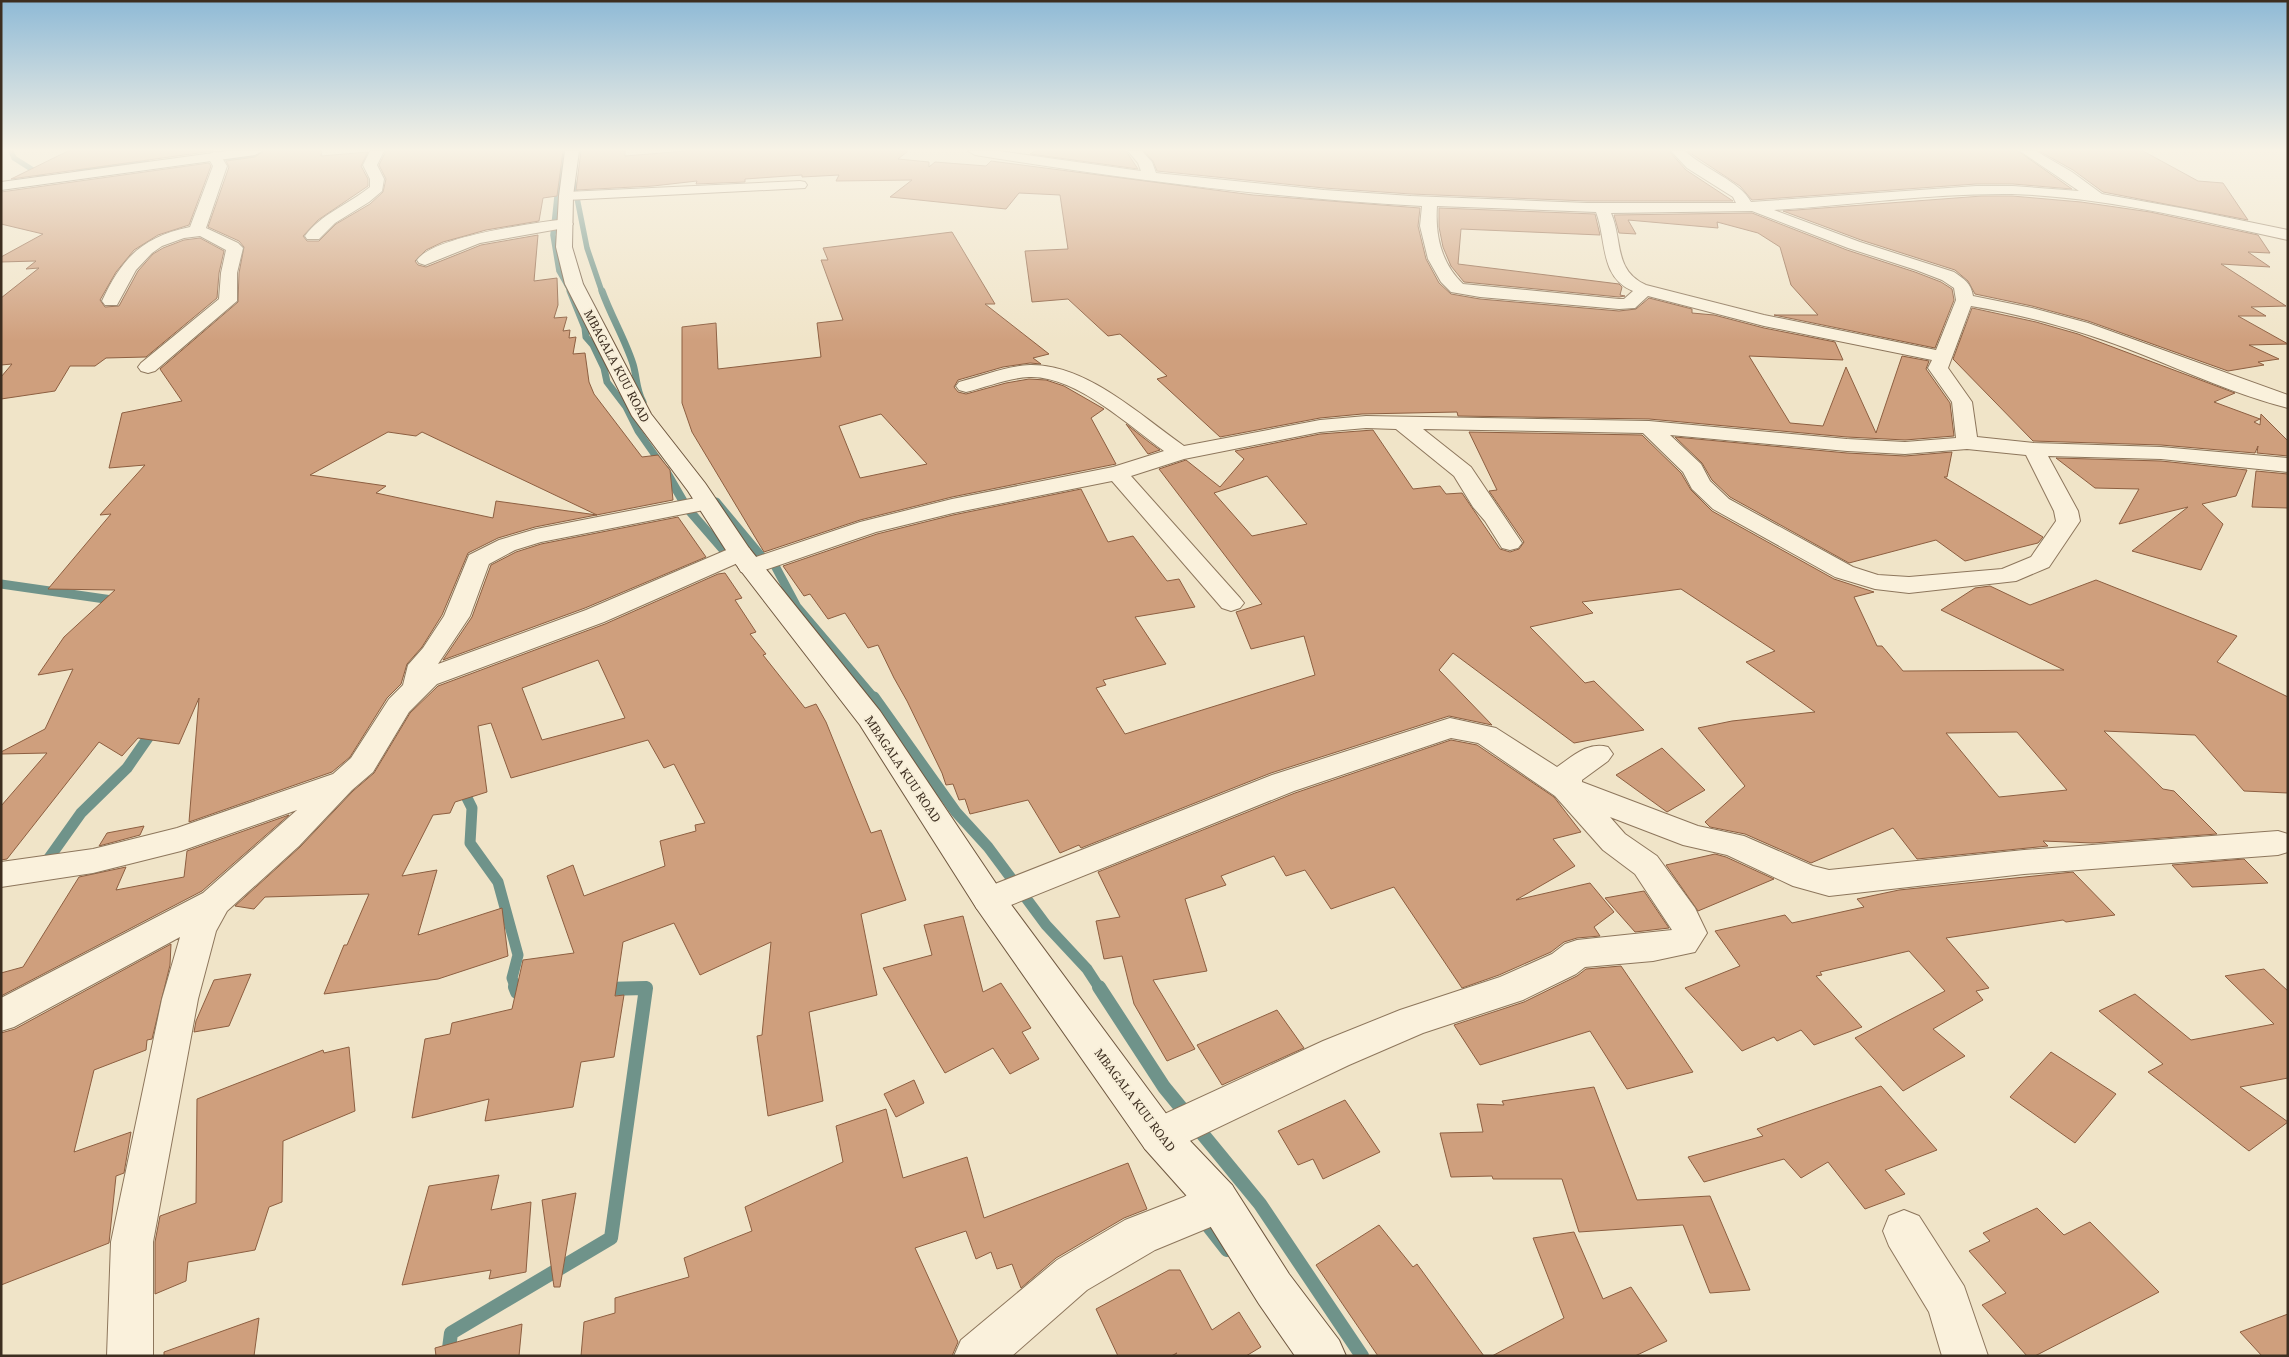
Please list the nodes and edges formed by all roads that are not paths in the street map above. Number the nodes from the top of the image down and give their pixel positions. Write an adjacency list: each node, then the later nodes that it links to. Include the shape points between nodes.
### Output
1 (202, 214): 9 (street)
2 (339, 214): 11 (street)
3 (551, 214): 12 (street, via 462,242)
4 (565, 214): 27 (street, MBAGALA KUU ROAD, via 564,246 574,284 597,332 642,416)
5 (1429, 214): 13 (street, via 1428,226 1436,259 1457,288 1619,304 1630,304)
6 (1604, 214): 13 (street, via 1610,233 1612,260 1629,282)
7 (1767, 214): 14 (street, via 1948,276 1963,288)
8 (2190, 214): 10 (street)
9 (196, 230): 15 (street, via 155,241 127,270); 17 (street, via 234,248 228,301)
10 (2288, 235)
11 (313, 236)
12 (425, 260)
13 (1643, 290): 16 (street, via 1787,327)
14 (1965, 300): 16 (street, via 1946,351); 19 (street, via 2020,309 2099,332)
15 (111, 301)
16 (1941, 356): 22 (street, via 1938,368 1962,402)
17 (148, 367)
18 (966, 386): 24 (street, via 1029,371 1042,371 1090,388)
19 (2288, 402)
20 (1402, 423): 21 (street); 24 (street, via 1320,426); 28 (street, via 1463,472)
21 (1649, 427): 22 (street, via 1905,448); 23 (street, via 1693,469 1700,484 1721,504 1844,572 1875,582 1909,584 2007,576 2040,562 2068,521)
22 (1967, 443): 23 (street)
23 (2034, 449): 25 (street, via 2161,452)
24 (1180, 453): 26 (street)
25 (2288, 464)
26 (1117, 473): 29 (street, via 952,506); 30 (street)
27 (706, 503): 29 (street, MBAGALA KUU ROAD); 31 (street, via 536,536 507,545 478,560 457,616 433,654 422,665)
28 (1510, 543)
29 (745, 560): 31 (street, via 434,675); 37 (street, MBAGALA KUU ROAD, via 870,718)
30 (1231, 603)
31 (417, 686): 33 (street, via 399,706 362,765)
32 (1598, 754): 34 (street, via 1566,775)
33 (344, 782): 36 (street, via 181,839 93,861); 38 (street, via 288,838)
34 (1566, 788): 35 (street, via 1694,837 1733,844 1805,877 1829,883 2024,862); 37 (street, via 1486,736 1450,728 1283,783); 40 (street, via 1614,842 1646,865 1690,933 1683,942 1578,954 1510,989 1413,1021 1336,1053)
35 (2278, 842)
36 (1, 876)
37 (989, 900): 40 (street, MBAGALA KUU ROAD)
38 (215, 902): 39 (street); 43 (street, via 199,930 180,999 134,1233)
39 (1, 1016)
40 (1159, 1136): 41 (street, MBAGALA KUU ROAD)
41 (1217, 1199): 44 (street, via 1198,1212 1140,1236 1072,1274); 45 (street, MBAGALA KUU ROAD, via 1274,1289)
42 (1904, 1231): 46 (street, via 1948,1302)
43 (130, 1356)
44 (977, 1356)
45 (1323, 1356)
46 (1965, 1356)

